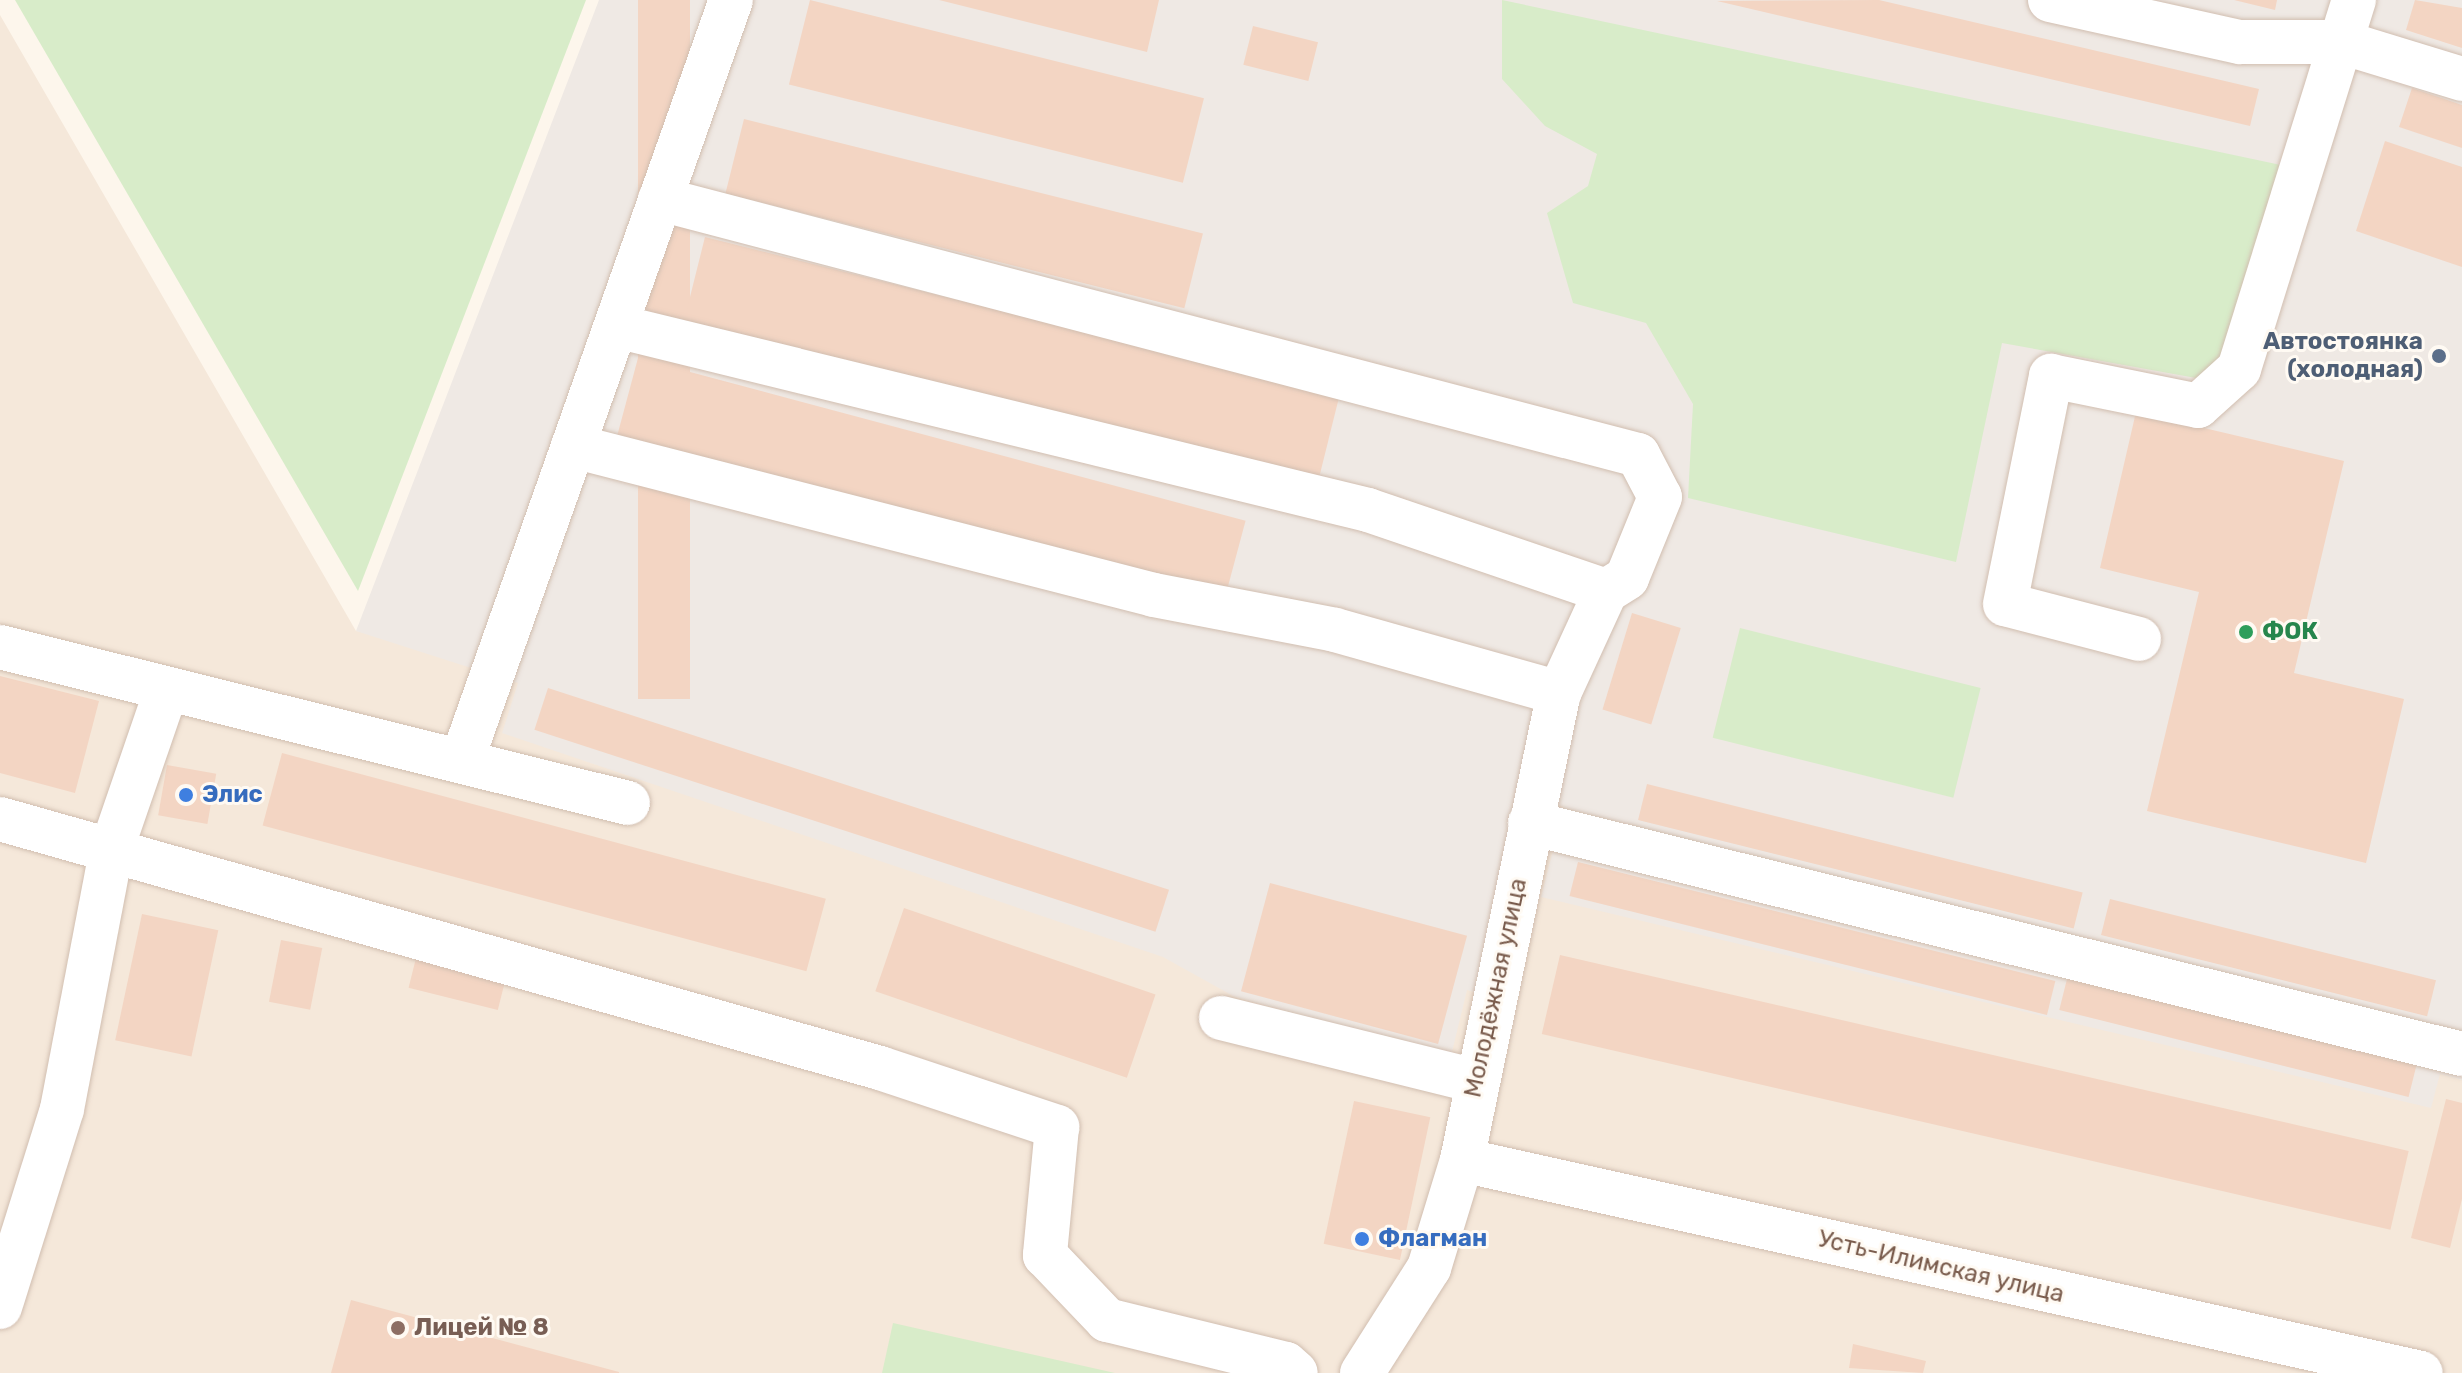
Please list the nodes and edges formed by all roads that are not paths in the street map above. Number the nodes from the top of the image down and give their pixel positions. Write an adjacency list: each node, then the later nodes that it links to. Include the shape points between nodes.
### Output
1 (731, 0): 6 (street)
2 (2050, 0): 4 (street, via 2240,42)
3 (2354, 0): 4 (street)
4 (2341, 42): 5 (street); 10 (street, via 2239,369 2198,406 2051,376 2005,604)
5 (2462, 79)
6 (660, 199): 7 (street); 9 (street, Молодёжная улица, via 1638,455 1660,497 1627,578)
7 (616, 326): 8 (street); 9 (street, via 1368,510)
8 (573, 446): 13 (street, via 1154,595 1335,630); 14 (street)
9 (1606, 591): 13 (street, Молодёжная улица)
10 (2139, 639)
11 (0, 647): 12 (street)
12 (166, 691): 14 (street); 18 (street)
13 (1559, 693): 17 (street, Молодёжная улица)
14 (462, 760): 15 (street)
15 (628, 803)
16 (0, 819): 18 (street)
17 (1530, 823): 20 (street); 21 (street, Молодёжная улица)
18 (112, 848): 23 (street, via 62,1109); 24 (street, via 880,1068 1057,1127 1045,1255 1107,1320 1286,1364)
19 (1221, 1018): 21 (street)
20 (2462, 1054)
21 (1475, 1081): 22 (street, Молодёжная улица)
22 (1462, 1160): 25 (street, Молодёжная улица, via 1429,1268); 26 (street, Усть-Илимская улица)
23 (0, 1307)
24 (1296, 1373)
25 (1362, 1373)
26 (2421, 1373)

